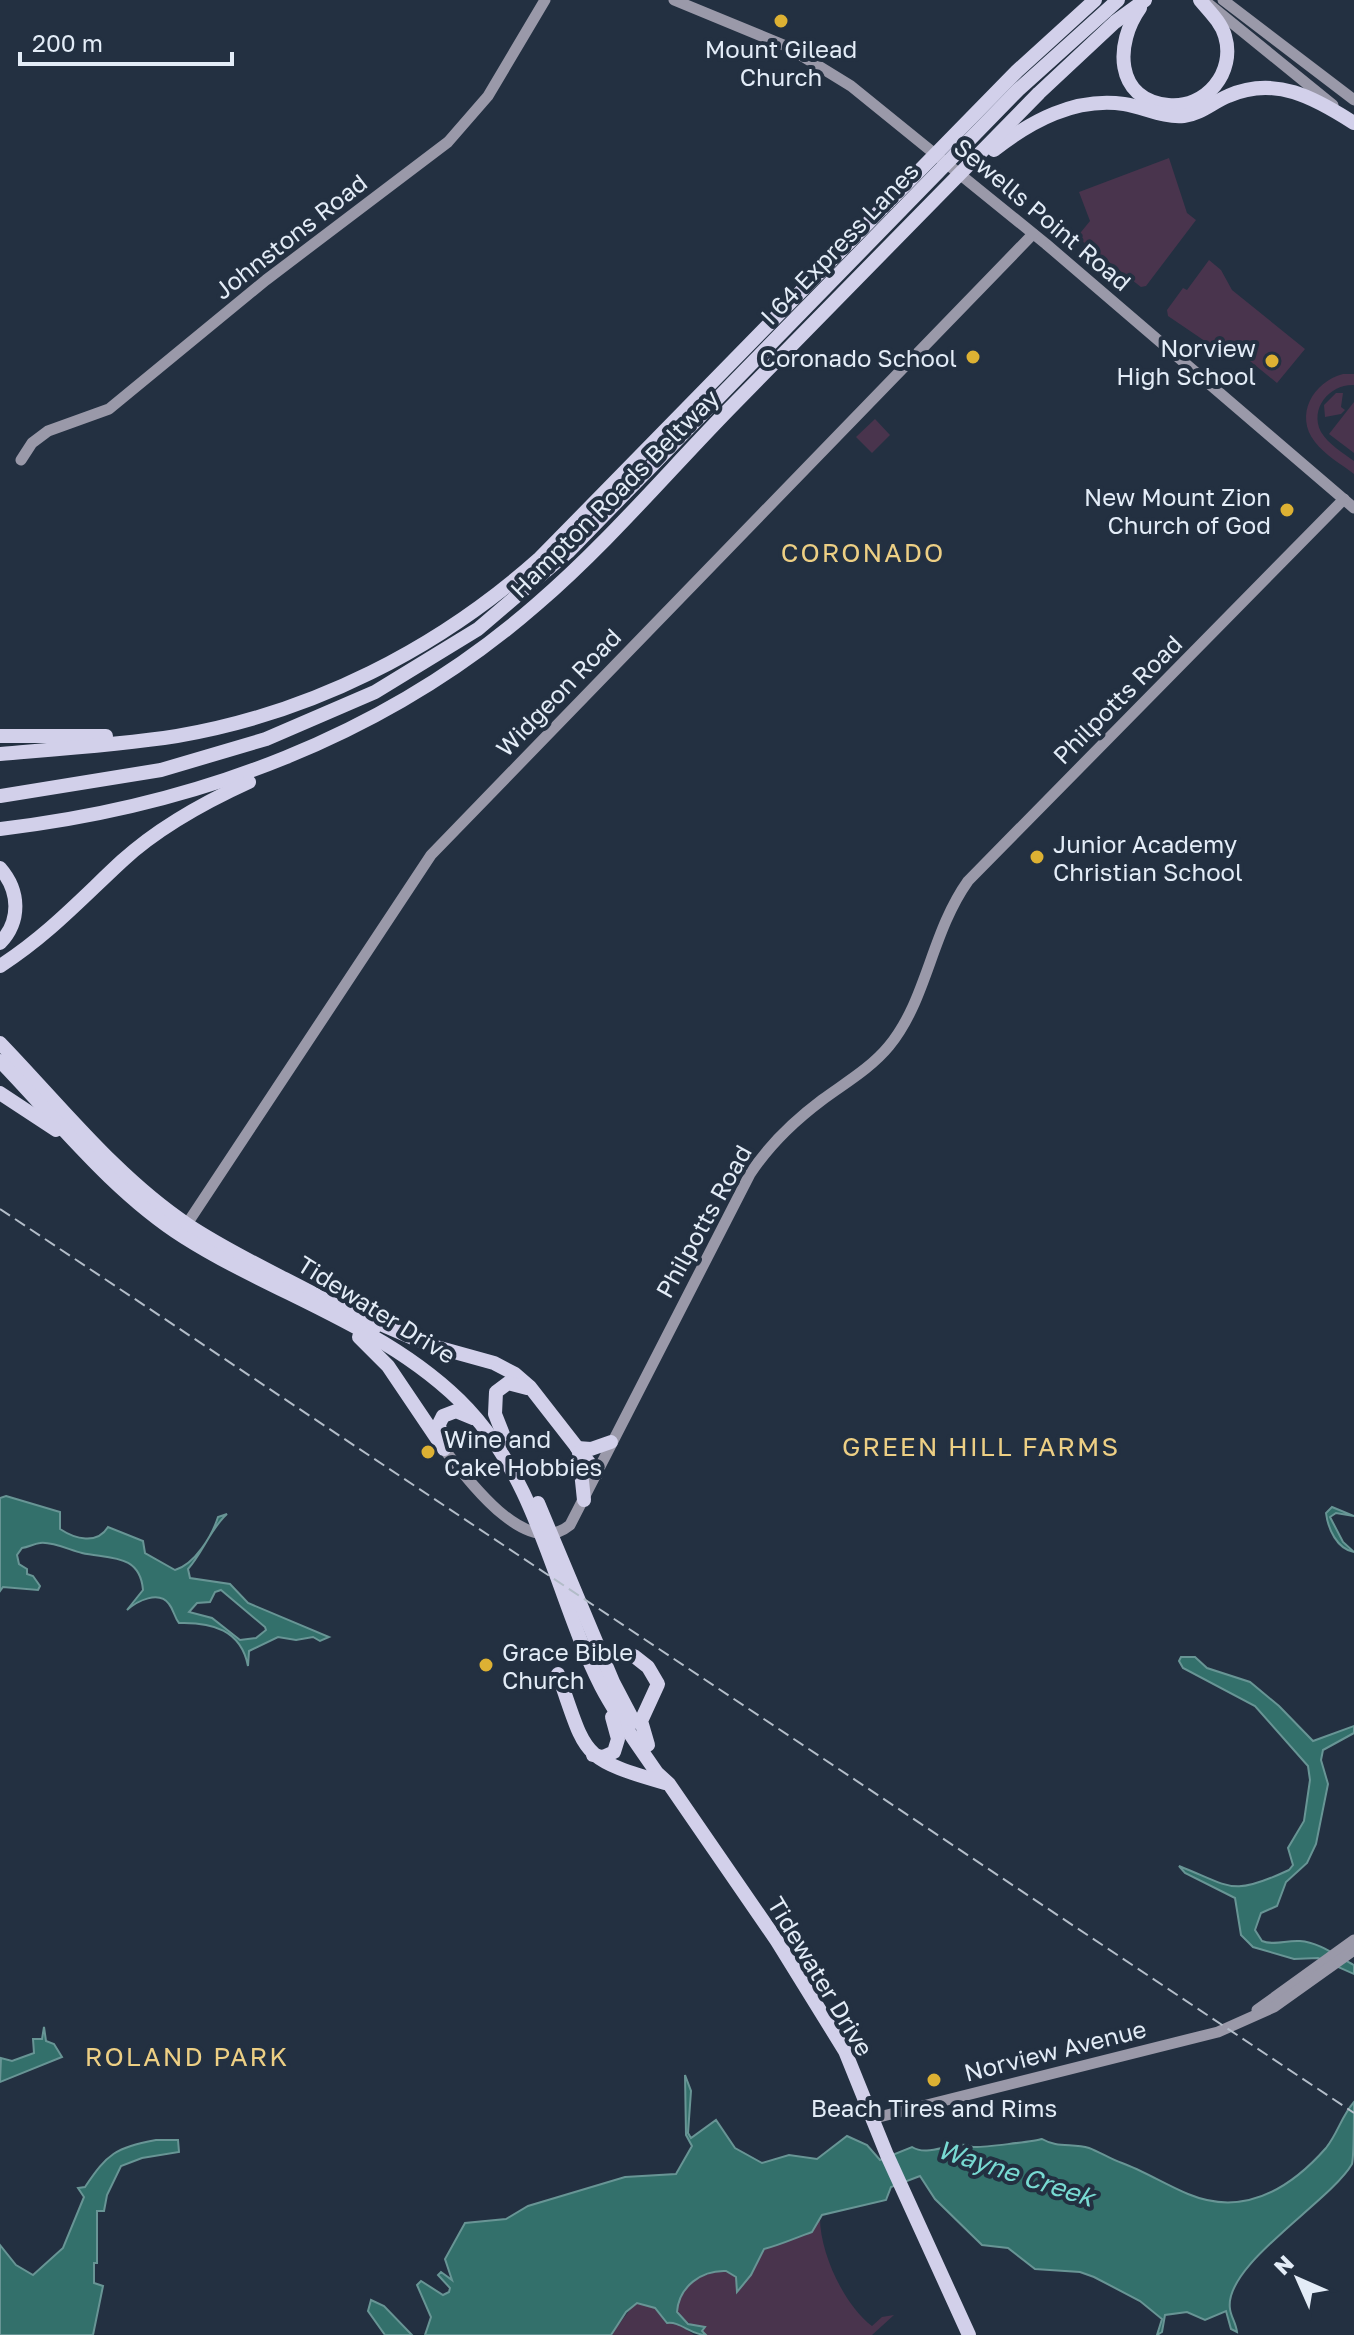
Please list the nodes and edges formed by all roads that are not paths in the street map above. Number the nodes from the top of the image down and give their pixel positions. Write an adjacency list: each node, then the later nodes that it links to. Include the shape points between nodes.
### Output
1 (545, 0): 14 (street, Johnstons Road, via 488,96 448,142 266,280 109,409 48,431)
2 (674, 0): 13 (street, Sewells Point Road, via 818,63 912,132)
3 (1095, 0): 10 (highway, via 1047,42)
4 (1118, 0): 10 (highway, I 64 Express Lanes)
5 (1145, 0): 6 (highway, via 1123,40 1123,65 1145,96 1176,105 1205,96 1227,63 1223,29); 11 (highway, Hampton Roads Beltway, via 1067,65)
6 (1202, 0): 9 (street)
7 (1223, 0): 8 (street)
8 (1354, 100)
9 (1354, 122): 11 (highway, via 1304,94 1264,88 1239,92 1183,116 1121,104 1071,108 1033,122)
10 (957, 143): 12 (highway, I 64 Express Lanes)
11 (975, 158): 17 (highway, Hampton Roads Beltway, via 537,604 464,661)
12 (928, 172): 19 (highway, Hampton Roads Beltway, via 495,597 426,643 338,688 242,721); 21 (highway, I 64 Express Lanes, via 568,552 478,629 385,687 304,725 161,770)
13 (1033, 234): 15 (street, Sewells Point Road); 30 (street, Widgeon Road, via 431,855)
14 (21, 460)
15 (1344, 499): 16 (street, Sewells Point Road); 35 (street, Philpotts Road, via 968,881 945,918 897,1036 870,1066 785,1131 750,1174)
16 (1354, 508)
17 (378, 716): 22 (highway, Hampton Roads Beltway, via 251,773 95,814); 25 (highway, via 321,752 205,804 124,859 60,923)
18 (0, 736): 19 (highway)
19 (178, 736): 20 (highway, Hampton Roads Beltway)
20 (0, 754)
21 (5, 795)
22 (0, 829)
23 (0, 868): 24 (highway, via 11,883 16,910)
24 (0, 943)
25 (0, 964)
26 (0, 1043): 30 (highway, Tidewater Drive)
27 (0, 1061): 29 (highway, Tidewater Drive)
28 (0, 1093): 29 (highway)
29 (95, 1160): 30 (highway, Tidewater Drive, via 138,1202)
30 (183, 1229): 31 (highway, Tidewater Drive)
31 (351, 1319): 32 (highway, via 503,1367); 33 (highway, Tidewater Drive, via 435,1379); 34 (highway, Tidewater Drive, via 446,1376); 37 (highway)
32 (536, 1396): 34 (highway, via 513,1382 496,1392 495,1414); 36 (highway)
33 (480, 1422): 37 (highway, via 456,1411 447,1413 439,1424); 40 (highway, Tidewater Drive)
34 (506, 1442): 40 (highway, Tidewater Drive)
35 (611, 1442): 36 (highway); 38 (street, Philpotts Road)
36 (577, 1448): 38 (highway); 39 (highway)
37 (444, 1449): 39 (street, Philpotts Road, via 486,1499 532,1531 564,1530)
38 (597, 1473): 39 (street, Philpotts Road)
39 (584, 1500)
40 (533, 1503): 43 (highway, Tidewater Drive)
41 (634, 1656): 44 (highway, via 654,1675)
42 (558, 1674): 46 (highway, via 582,1743)
43 (607, 1684): 44 (highway, via 634,1701); 45 (highway, Tidewater Drive); 46 (highway, via 618,1739 609,1755); 47 (highway, Tidewater Drive, via 657,1773)
44 (654, 1696): 45 (highway, via 641,1721)
45 (648, 1745): 47 (highway, Tidewater Drive)
46 (591, 1754): 47 (highway, via 600,1762)
47 (669, 1784): 51 (highway, Tidewater Drive, via 834,2031)
48 (1354, 1940): 50 (street, Norview Avenue)
49 (1354, 1950): 50 (street, Norview Avenue, via 1274,2007)
50 (1248, 2018): 51 (street, Norview Avenue, via 1218,2032)
51 (871, 2119): 52 (highway, Tidewater Drive)
52 (969, 2335)

